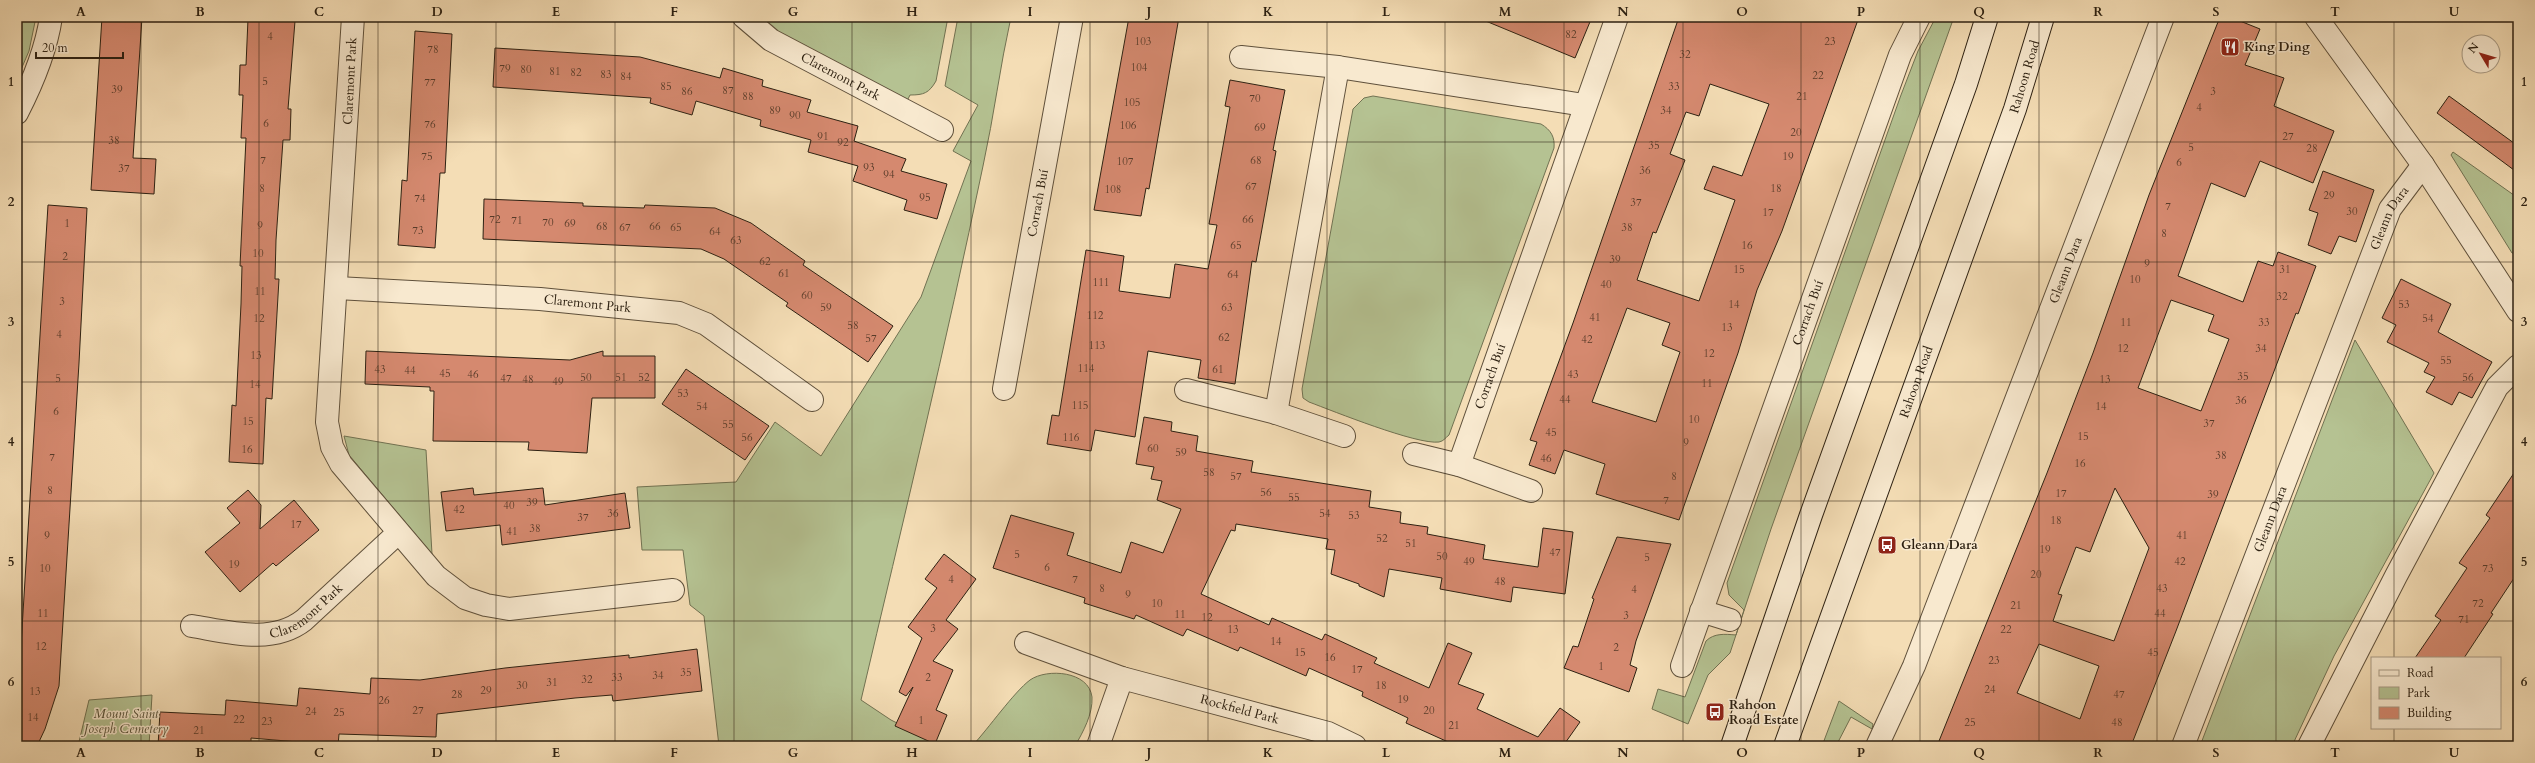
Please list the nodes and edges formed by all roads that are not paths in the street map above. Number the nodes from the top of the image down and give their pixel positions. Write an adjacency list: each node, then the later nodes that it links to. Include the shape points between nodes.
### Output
1 (52, 17): 14 (street, via 47,43)
2 (353, 17): 17 (street, Claremont Park)
3 (744, 17): 15 (street, Claremont Park, via 771,40)
4 (1072, 17): 20 (street, Corrach Buí)
5 (1616, 17): 13 (street, Corrach Buí)
6 (1919, 17): 30 (street, Corrach Buí, via 1900,54)
7 (1987, 17): 38 (street, via 1966,84 1810,515)
8 (2043, 17): 39 (street, Rahoon Road, via 2015,109)
9 (2163, 17): 40 (street, Gleann Dara, via 1914,666)
10 (2316, 17): 16 (street)
11 (1241, 57): 12 (street)
12 (1338, 67): 13 (street); 23 (street)
13 (1584, 105): 26 (street, Corrach Buí)
14 (17, 113)
15 (942, 130)
16 (2423, 164): 18 (street); 41 (street, Gleann Dara, via 2390,209)
17 (337, 288): 22 (street, Claremont Park, via 540,299 679,313 706,324); 28 (street, Claremont Park, via 326,422 329,438 335,455)
18 (2517, 307)
19 (2518, 366): 42 (street, via 2497,387)
20 (1004, 389)
21 (1186, 390): 23 (street)
22 (812, 400)
23 (1276, 413): 24 (street)
24 (1344, 436)
25 (1414, 454): 26 (street)
26 (1459, 465): 27 (street)
27 (1531, 491)
28 (398, 533): 29 (street, Claremont Park, via 446,586 465,598 493,607 508,609); 32 (street, Claremont Park, via 304,620 288,631 253,634)
29 (673, 590)
30 (1701, 611): 31 (street); 34 (street, Corrach Buí)
31 (1730, 620)
32 (192, 626)
33 (1026, 643): 35 (street, Rockfield Park)
34 (1682, 666)
35 (1122, 678): 36 (street); 37 (street, Rockfield Park, via 1322,731)
36 (1098, 746)
37 (1355, 746)
38 (1732, 746)
39 (1786, 746)
40 (1877, 746)
41 (2183, 746)
42 (2309, 746)

